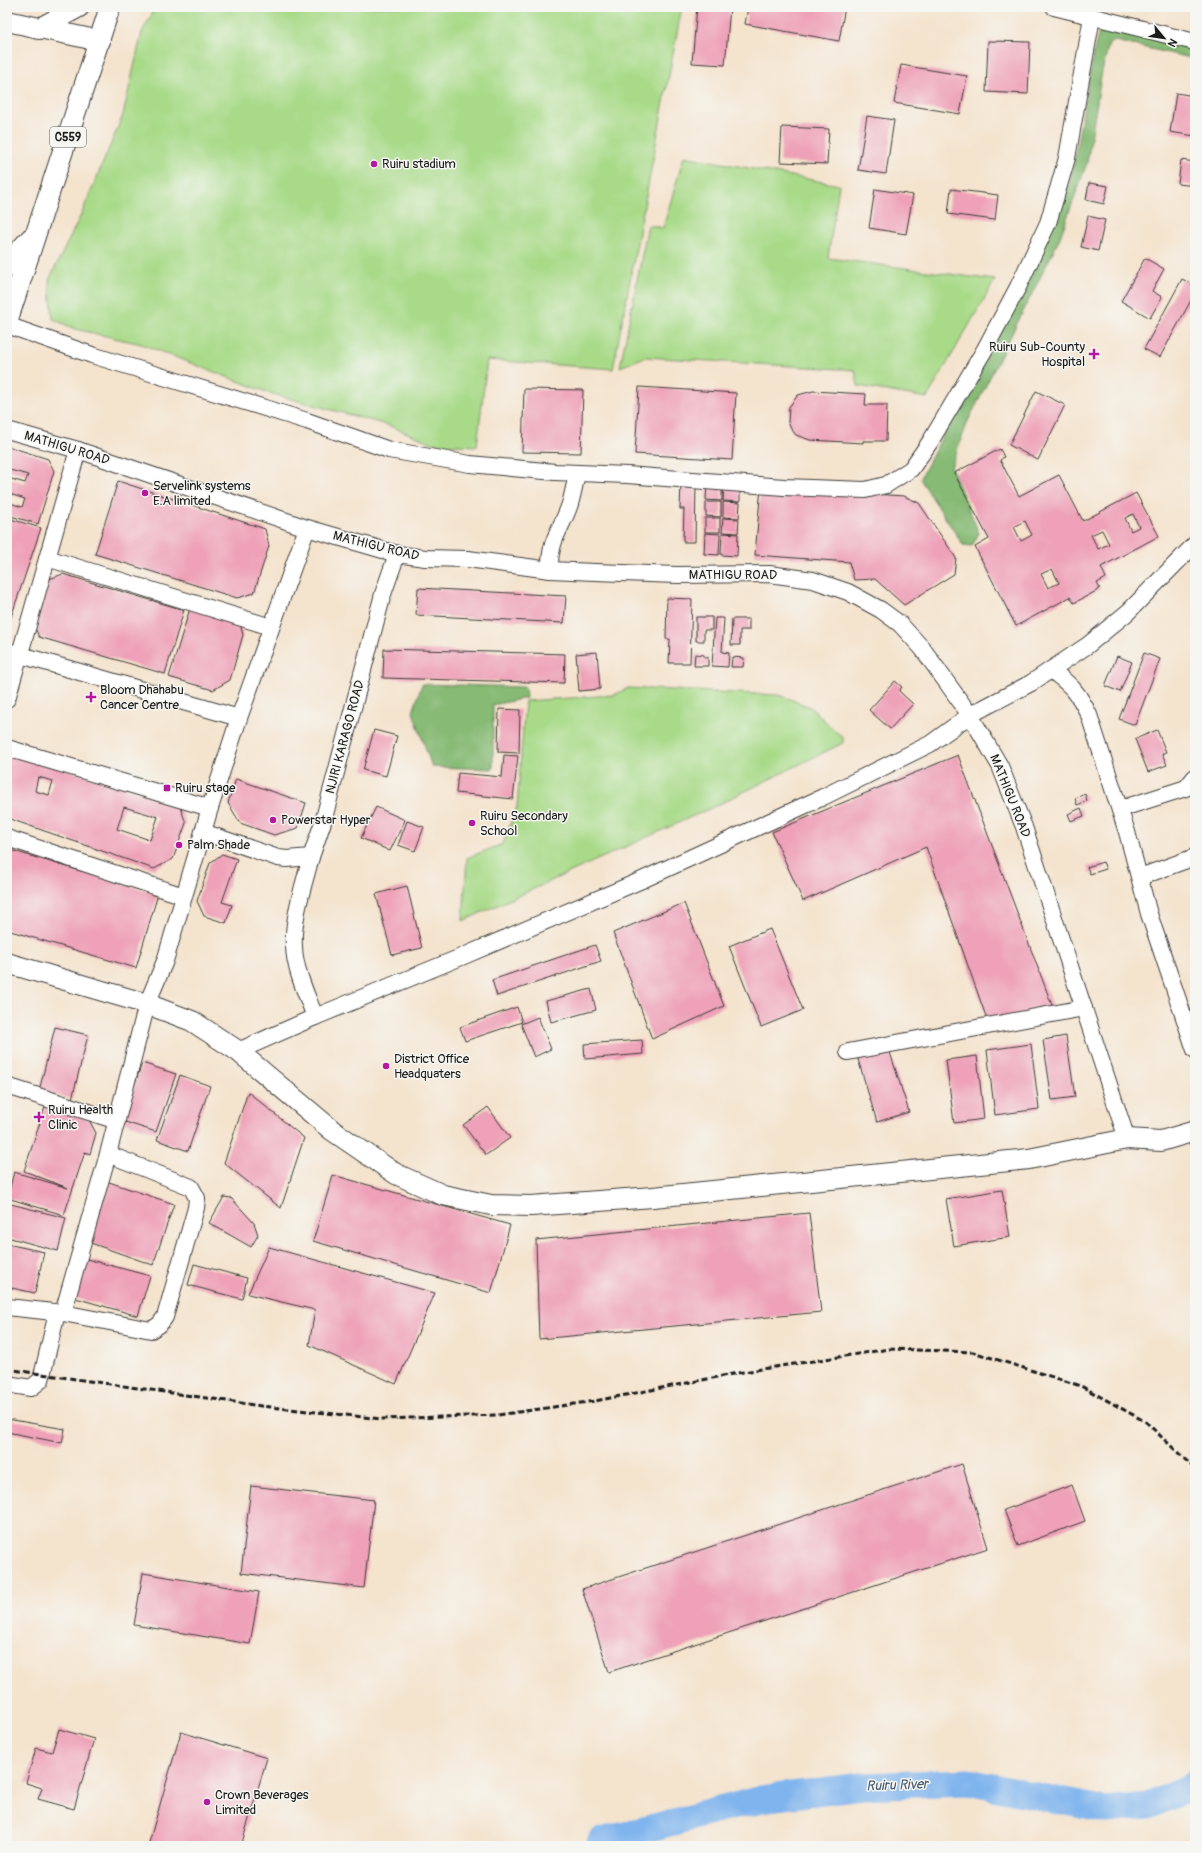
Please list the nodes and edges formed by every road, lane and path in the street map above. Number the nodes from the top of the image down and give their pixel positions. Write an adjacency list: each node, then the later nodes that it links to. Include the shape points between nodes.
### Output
1 (79, 7): 6 (main road)
2 (110, 7): 7 (main road, C559)
3 (1054, 7): 4 (street)
4 (1092, 17): 8 (street); 14 (street, via 1067,158 1048,223 985,349 930,442 911,468 886,485 864,490)
5 (7, 21): 6 (main road)
6 (38, 29): 7 (main road)
7 (100, 42): 9 (main road, C559)
8 (1195, 42)
9 (37, 233): 10 (main road, C559); 11 (main road, C559)
10 (7, 267)
11 (7, 323): 14 (street, via 92,355 306,421 389,450 470,464)
12 (7, 430): 13 (street, MATHIGU ROAD)
13 (78, 450): 15 (street, MATHIGU ROAD); 18 (street)
14 (577, 473): 19 (street, via 570,504 552,544)
15 (307, 528): 17 (street, MATHIGU ROAD); 20 (street)
16 (1195, 544): 22 (street, via 1128,612 1088,645)
17 (397, 554): 19 (street, MATHIGU ROAD, via 425,558 468,559); 32 (street, NJIRI KARAGO ROAD, via 375,624 323,822)
18 (47, 558): 20 (street); 21 (street)
19 (550, 570): 24 (street, MATHIGU ROAD, via 677,575 769,574 813,580 848,592 900,624 922,648)
20 (271, 627): 25 (street)
21 (13, 653): 23 (street); 25 (street)
22 (1051, 670): 24 (street, via 1032,683); 29 (street, via 1073,687 1081,698)
23 (7, 699)
24 (970, 714): 38 (street, MATHIGU ROAD, via 1003,773 1024,827); 39 (street, via 930,744 823,797 649,877 466,956)
25 (239, 718): 28 (street)
26 (7, 748): 28 (street)
27 (1195, 777): 29 (street, via 1186,788)
28 (210, 808): 30 (street)
29 (1120, 809): 34 (street)
30 (203, 832): 32 (street, via 278,858); 35 (street)
31 (7, 838): 35 (street)
32 (311, 857): 39 (street, NJIRI KARAGO ROAD, via 298,910 294,947 299,973)
33 (1195, 857): 34 (street)
34 (1140, 877): 40 (street, via 1149,914)
35 (184, 896): 37 (street, via 165,961)
36 (7, 963): 37 (main road)
37 (147, 1004): 41 (main road, via 192,1021); 44 (street)
38 (1084, 1008): 42 (street); 46 (street, MATHIGU ROAD)
39 (315, 1017): 41 (street)
40 (1195, 1050)
41 (238, 1051): 46 (main road, via 333,1131 396,1174 443,1195 491,1205 531,1206 653,1197 1029,1159)
42 (848, 1052)
43 (7, 1086): 44 (street)
44 (117, 1121): 47 (street)
45 (1195, 1131): 46 (main road, via 1161,1141)
46 (1127, 1139)
47 (108, 1154): 49 (street); 49 (street, via 191,1187 197,1198 169,1302 160,1325 150,1330)
48 (7, 1307): 49 (street)
49 (60, 1313): 50 (street, via 40,1380 31,1388)
50 (7, 1384)

